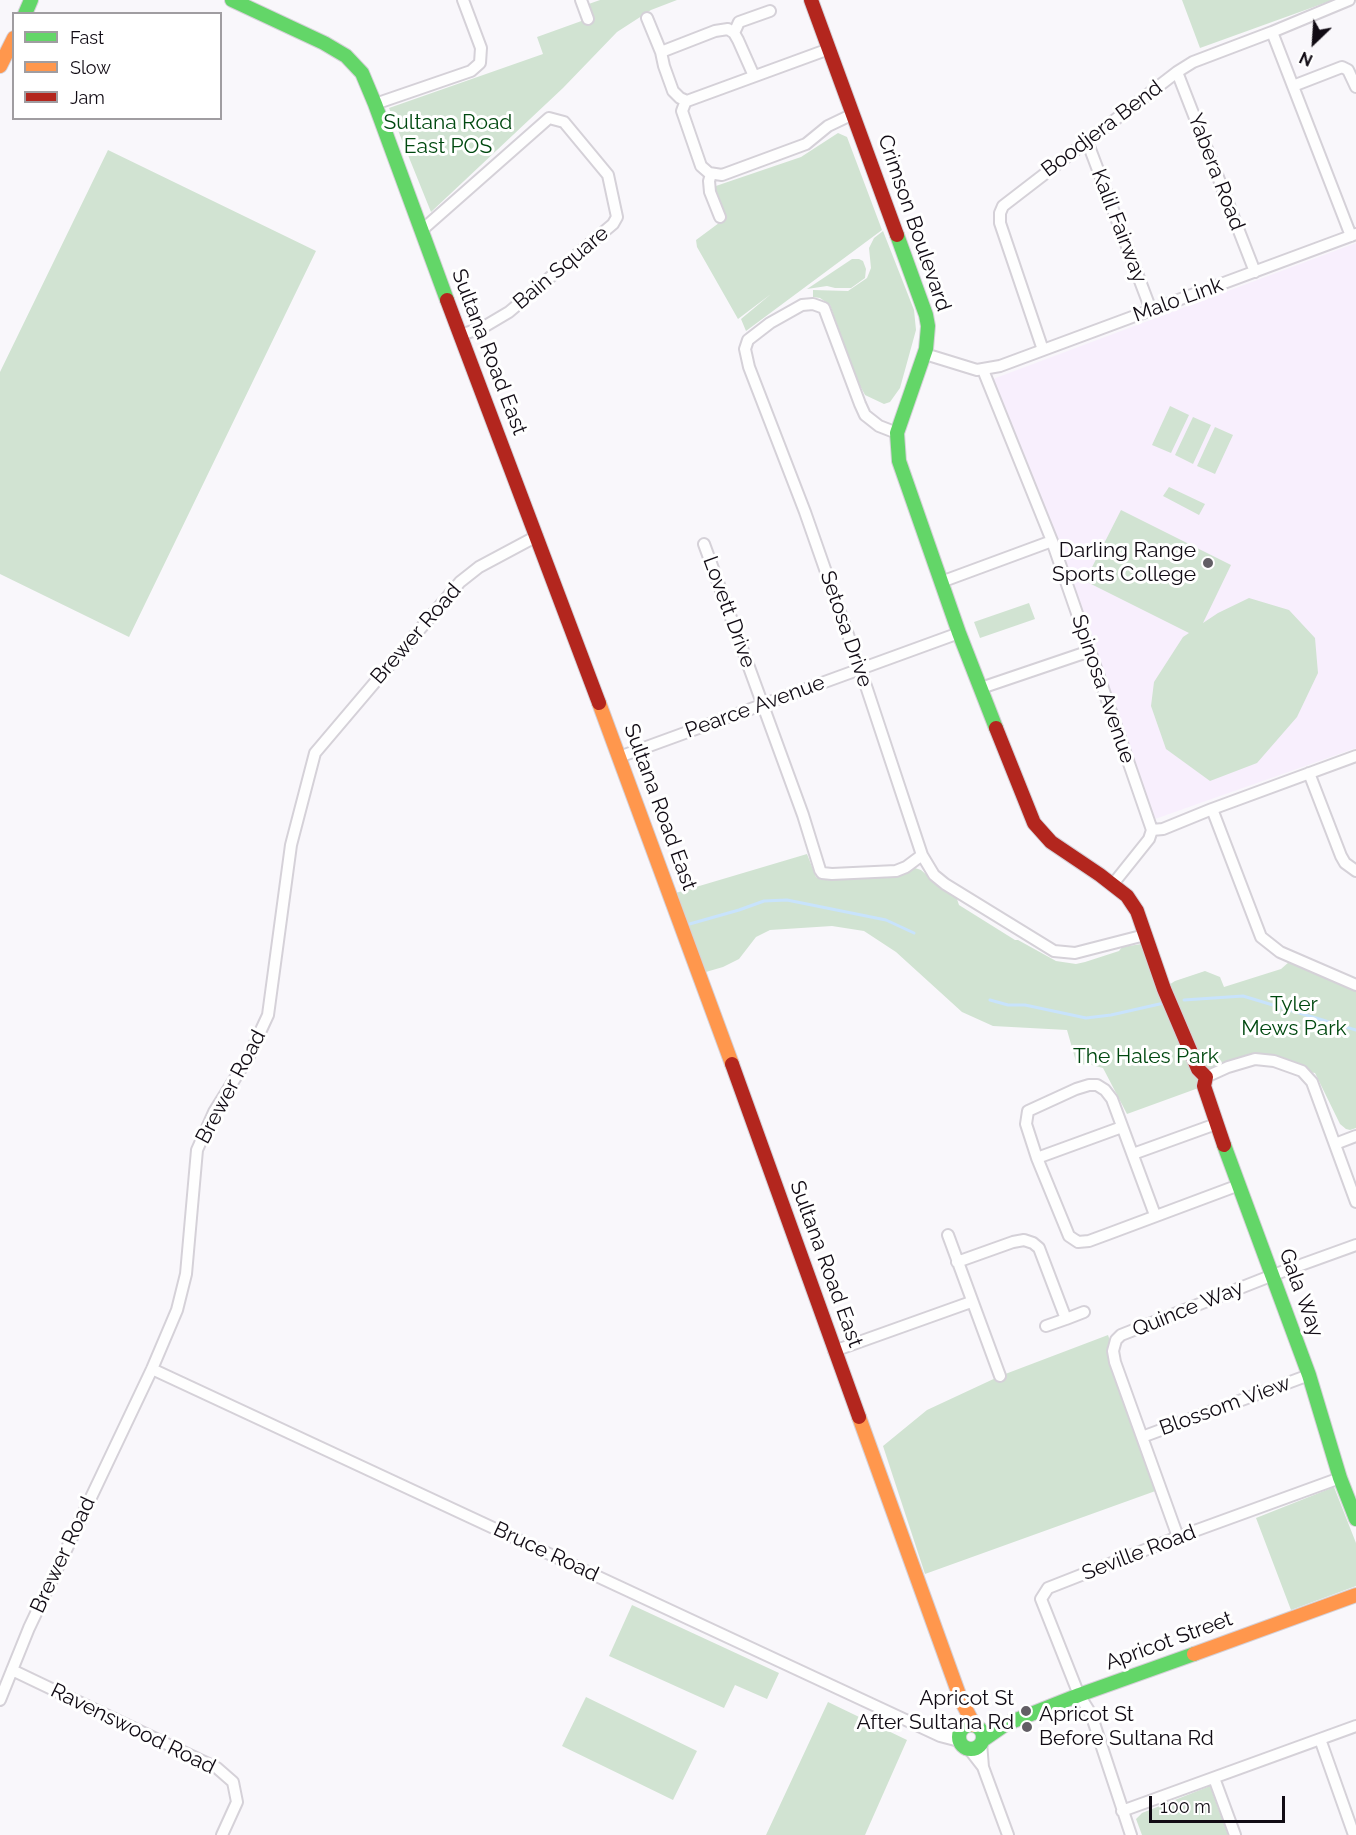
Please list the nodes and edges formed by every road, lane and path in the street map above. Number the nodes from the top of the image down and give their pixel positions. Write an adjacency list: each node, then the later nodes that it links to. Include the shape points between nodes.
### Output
1 (232, 0): 20 (street, Sultana Road East, via 346,56 362,73)
2 (463, 0): 20 (street, via 481,48 480,63 471,71)
3 (580, 0): 8 (street)
4 (811, 0): 12 (street, Crimson Boulevard)
5 (1350, 1): 9 (street, Boodjera Bend)
6 (770, 11): 10 (street, via 739,22)
7 (647, 18): 13 (street)
8 (588, 19)
9 (1272, 32): 15 (street, Boodjera Bend, via 1193,62); 17 (street)
10 (734, 33): 13 (street, via 728,29 715,31); 16 (street)
11 (12, 42): 14 (street)
12 (829, 49): 16 (street); 21 (street, Crimson Boulevard)
13 (661, 52): 19 (street, via 673,91)
14 (0, 66)
15 (1177, 72): 22 (street, Boodjera Bend); 27 (street, Yabera Road)
16 (754, 76): 19 (street)
17 (1293, 86): 18 (street, via 1342,67 1348,70); 26 (street)
18 (1356, 87)
19 (687, 100): 23 (street, via 683,115 701,166)
20 (375, 104): 25 (street, Sultana Road East)
21 (853, 114): 23 (street, via 828,126 806,144 722,175); 31 (street, Crimson Boulevard, via 926,315)
22 (1087, 141): 28 (street, Kalil Fairway); 30 (street, Boodjera Bend, via 1003,206 1000,213)
23 (711, 174): 24 (street, via 710,192)
24 (720, 217)
25 (422, 231): 29 (street, Sultana Road East); 29 (street, Bain Square, via 549,118 564,122 608,175 617,217 613,224 509,312 482,328)
26 (1353, 235): 27 (street, Malo Link)
27 (1255, 272): 28 (street, Malo Link)
28 (1151, 310): 30 (street, Malo Link)
29 (460, 335): 34 (street, Sultana Road East)
30 (1043, 350): 32 (street, Malo Link)
31 (925, 351): 32 (street); 33 (street, Crimson Boulevard)
32 (983, 370): 35 (street, Spinosa Avenue)
33 (898, 429): 37 (street, Crimson Boulevard, via 899,461); 40 (street, Setosa Drive, via 874,419 860,404 825,308 802,305 748,340 745,349 749,368 806,512)
34 (537, 536): 44 (street, Sultana Road East); 72 (street, Brewer Road, via 479,567 460,582 315,753 291,845 268,1015 197,1150 186,1274 177,1310)
35 (1052, 541): 37 (street); 39 (street, Spinosa Avenue)
36 (704, 544): 42 (street, Lovett Drive)
37 (941, 582): 38 (street, Crimson Boulevard)
38 (959, 633): 40 (street, Pearce Avenue); 41 (street, Crimson Boulevard)
39 (1090, 651): 41 (street); 47 (street, Spinosa Avenue)
40 (860, 670): 42 (street, Pearce Avenue); 48 (street, Setosa Drive)
41 (981, 688): 50 (street, Crimson Boulevard, via 1034,824 1060,849)
42 (763, 703): 44 (street, Pearce Avenue); 48 (street, Lovett Drive, via 822,873 896,871)
43 (1356, 756): 45 (street)
44 (619, 757): 71 (street, Sultana Road East)
45 (1309, 773): 46 (street); 49 (street, via 1341,856)
46 (1212, 809): 47 (street); 52 (street, via 1261,936 1280,952)
47 (1158, 829): 50 (street)
48 (922, 855): 51 (street, Setosa Drive, via 934,875 945,884 1054,951 1075,953)
49 (1356, 871)
50 (1113, 884): 51 (street, via 1133,903)
51 (1145, 935): 53 (street, Gala Way)
52 (1356, 985)
53 (1205, 1079): 54 (street, Gala Way); 57 (street, via 1255,1059 1302,1071 1312,1082)
54 (1216, 1124): 58 (street); 60 (street, Gala Way)
55 (1122, 1127): 58 (street); 59 (street); 59 (street, via 1105,1090 1097,1085 1076,1089 1028,1111 1026,1125)
56 (1356, 1136): 57 (street)
57 (1335, 1144): 61 (street)
58 (1132, 1154): 62 (street)
59 (1037, 1158): 62 (street, via 1069,1236 1077,1242)
60 (1239, 1185): 62 (street); 66 (street, Gala Way)
61 (1356, 1202)
62 (1155, 1215)
63 (948, 1235): 65 (street)
64 (1356, 1245): 66 (street, Quince Way)
65 (957, 1262): 67 (street); 69 (street, via 1012,1242 1033,1243 1039,1248)
66 (1273, 1275): 74 (street, Gala Way); 75 (street, Quince Way, via 1116,1340 1115,1362)
67 (971, 1302): 71 (street); 73 (street)
68 (1084, 1312): 69 (street)
69 (1066, 1319): 70 (street)
70 (1046, 1326)
71 (834, 1351): 84 (street, Sultana Road East)
72 (152, 1369): 80 (street, Brewer Road, via 28,1628); 84 (street, Bruce Road, via 940,1736)
73 (1000, 1376)
74 (1309, 1376): 75 (street, Blossom View); 76 (street, Gala Way)
75 (1142, 1437): 78 (street, Quince Way)
76 (1340, 1479): 77 (street, Gala Way); 78 (street, Seville Road)
77 (1356, 1519)
78 (1178, 1537): 81 (street, Seville Road, via 1048,1588 1041,1599)
79 (1353, 1598): 81 (street, Apricot Street)
80 (12, 1670): 82 (street, Brewer Road); 88 (street, Ravenswood Road, via 217,1768 233,1782 237,1802)
81 (1079, 1695): 84 (street, Apricot Street); 87 (street, via 1091,1714)
82 (0, 1700)
83 (1356, 1726): 85 (street)
84 (971, 1735): 89 (street, Sultana Road East)
85 (1320, 1739): 86 (street); 92 (street)
86 (1214, 1778): 87 (street); 91 (street)
87 (1122, 1811): 90 (street)
88 (222, 1835)
89 (1008, 1835)
90 (1131, 1835)
91 (1235, 1835)
92 (1354, 1835)

